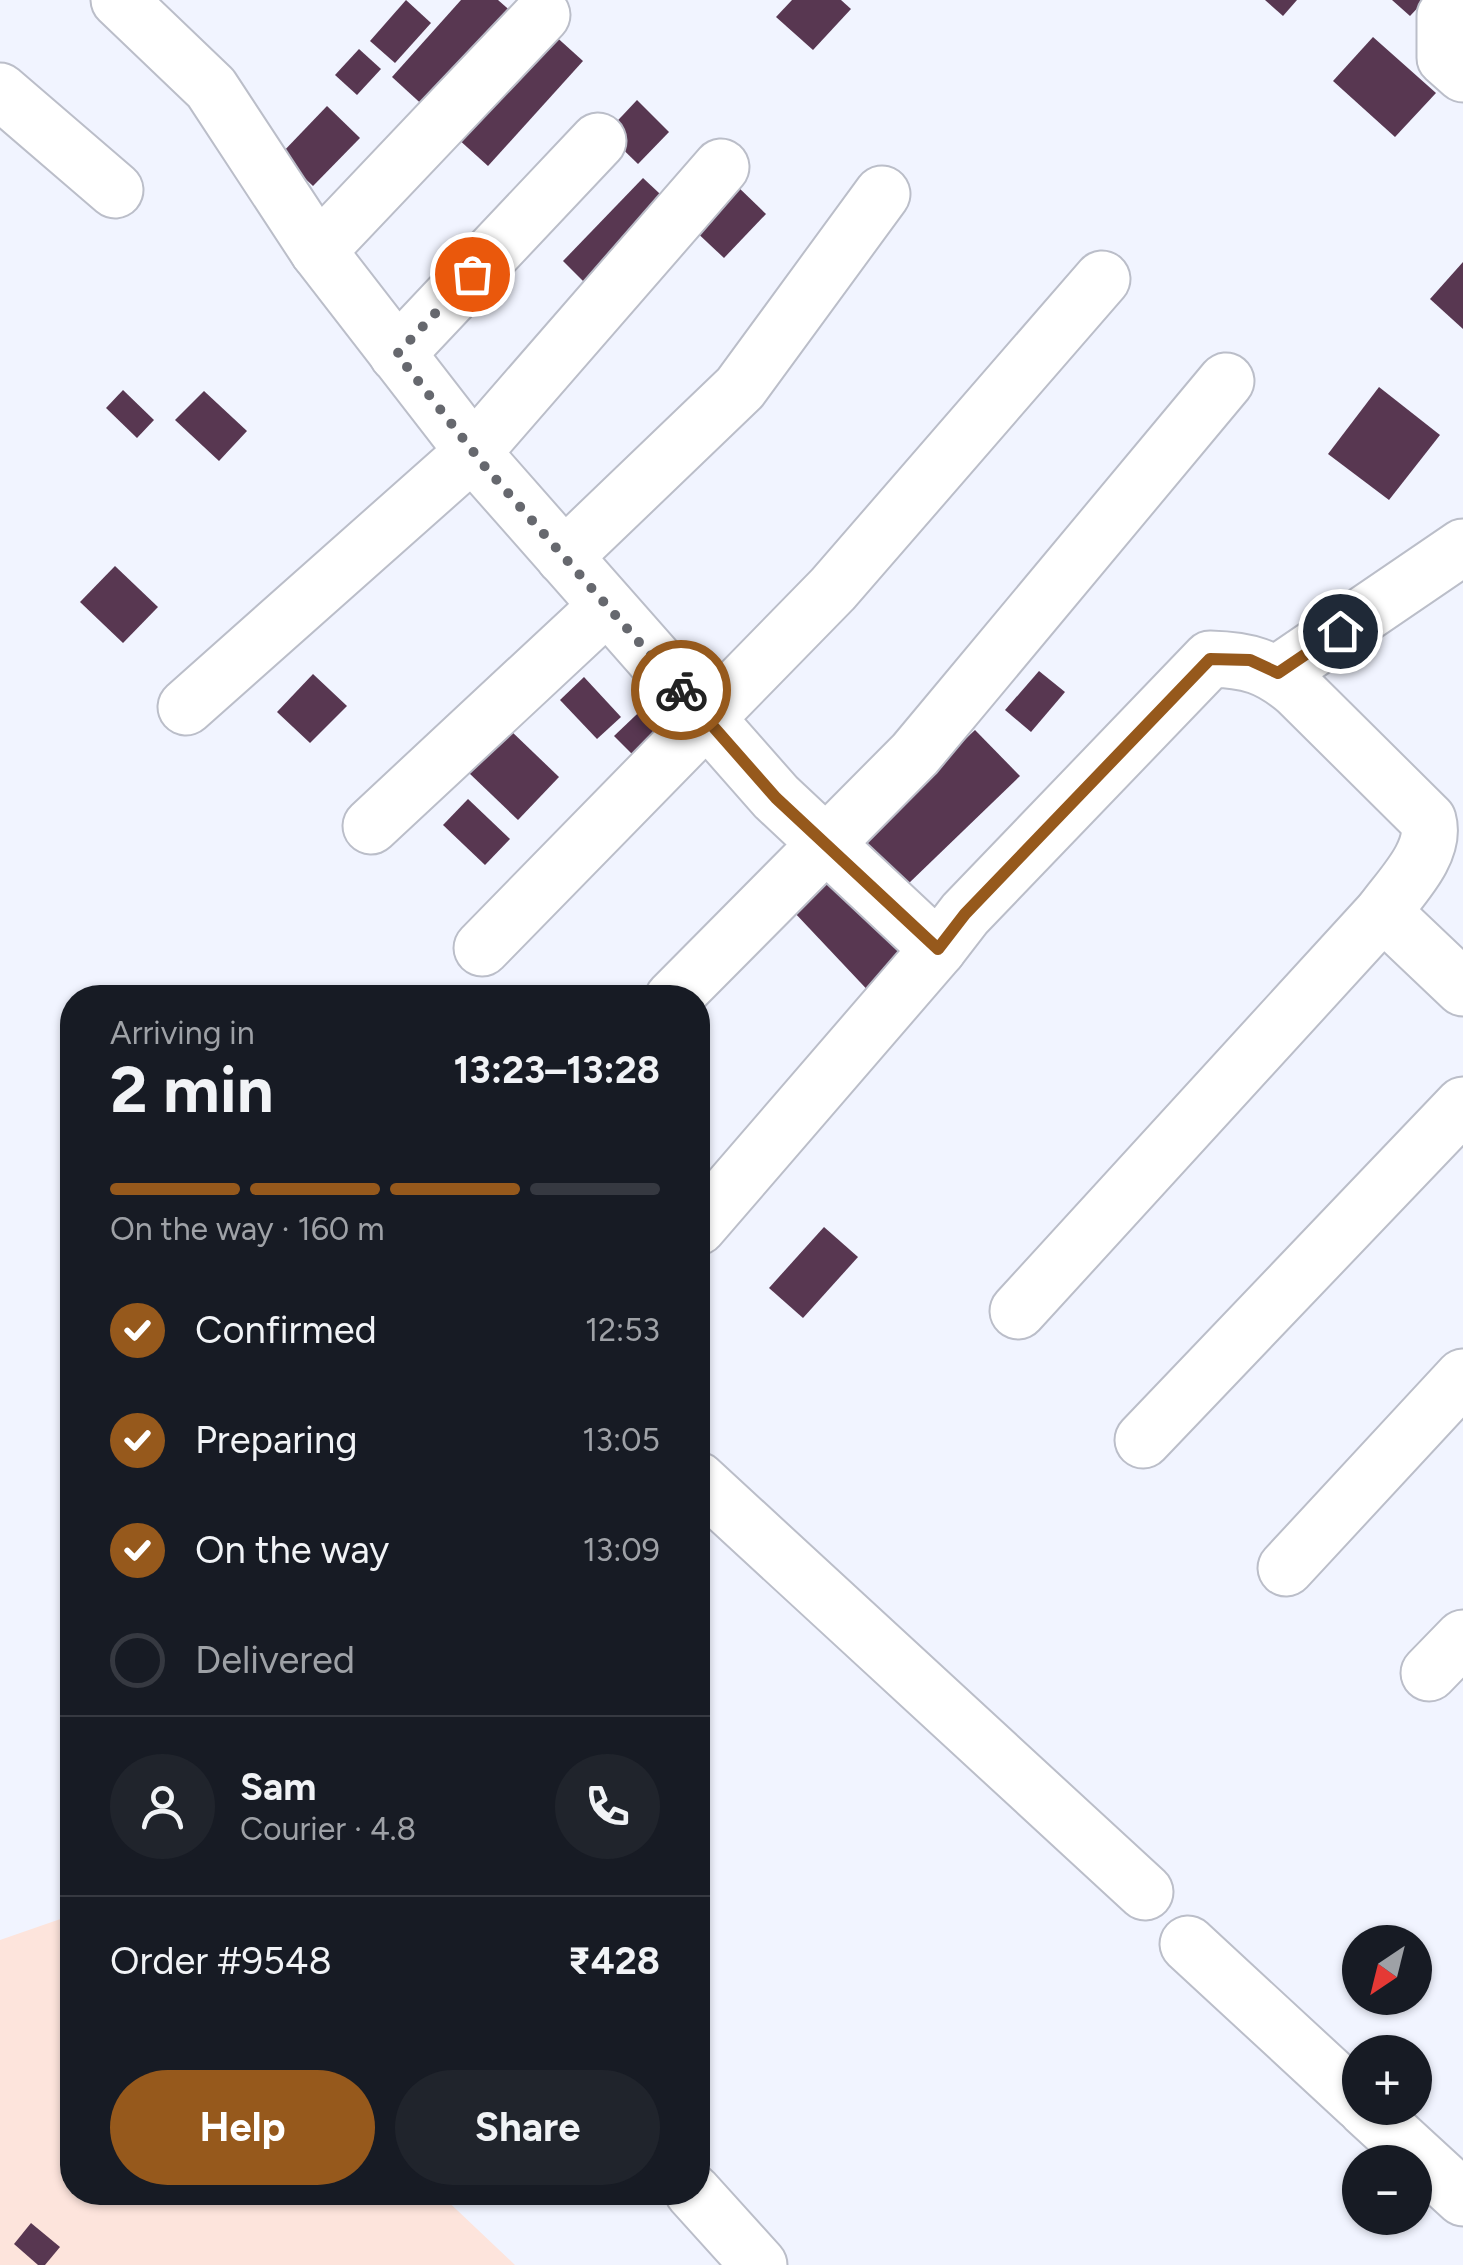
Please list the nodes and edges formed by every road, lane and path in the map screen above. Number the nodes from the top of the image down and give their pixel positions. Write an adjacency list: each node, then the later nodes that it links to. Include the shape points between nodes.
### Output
1 (118, 0): 10 (street, via 211,88)
2 (1458, 0): 4 (street, via 1445,16 1444,58)
3 (542, 15): 10 (street)
4 (1463, 74)
5 (0, 91): 8 (street)
6 (598, 142): 12 (street)
7 (722, 167): 14 (street)
8 (114, 190)
9 (882, 194): 16 (street, via 740,388)
10 (318, 251): 12 (street)
11 (1102, 279): 20 (street, via 832,589)
12 (397, 354): 14 (street)
13 (1226, 381): 22 (street, via 915,754)
14 (473, 452): 16 (street); 19 (street)
15 (1463, 547): 18 (street)
16 (564, 557): 17 (street)
17 (607, 606): 20 (street); 21 (street)
18 (1278, 673): 23 (street, via 1428,820 1432,834 1424,853); 25 (street, via 1250,660 1210,659)
19 (186, 707)
20 (706, 718): 22 (street); 24 (street)
21 (371, 826)
22 (826, 844): 25 (street); 26 (street)
23 (1383, 912): 27 (street); 30 (street)
24 (482, 948)
25 (938, 949): 29 (street)
26 (687, 985)
27 (1463, 988)
28 (1463, 1105): 32 (street)
29 (710, 1214)
30 (1018, 1310)
31 (1463, 1377): 34 (street)
32 (1144, 1440)
33 (710, 1491): 35 (street)
34 (1286, 1568)
35 (1145, 1892)
36 (1188, 1944): 37 (street)
37 (1342, 2086)
38 (1385, 2125): 39 (street)
39 (1463, 2198)
40 (705, 2205): 41 (street)
41 (759, 2265)

